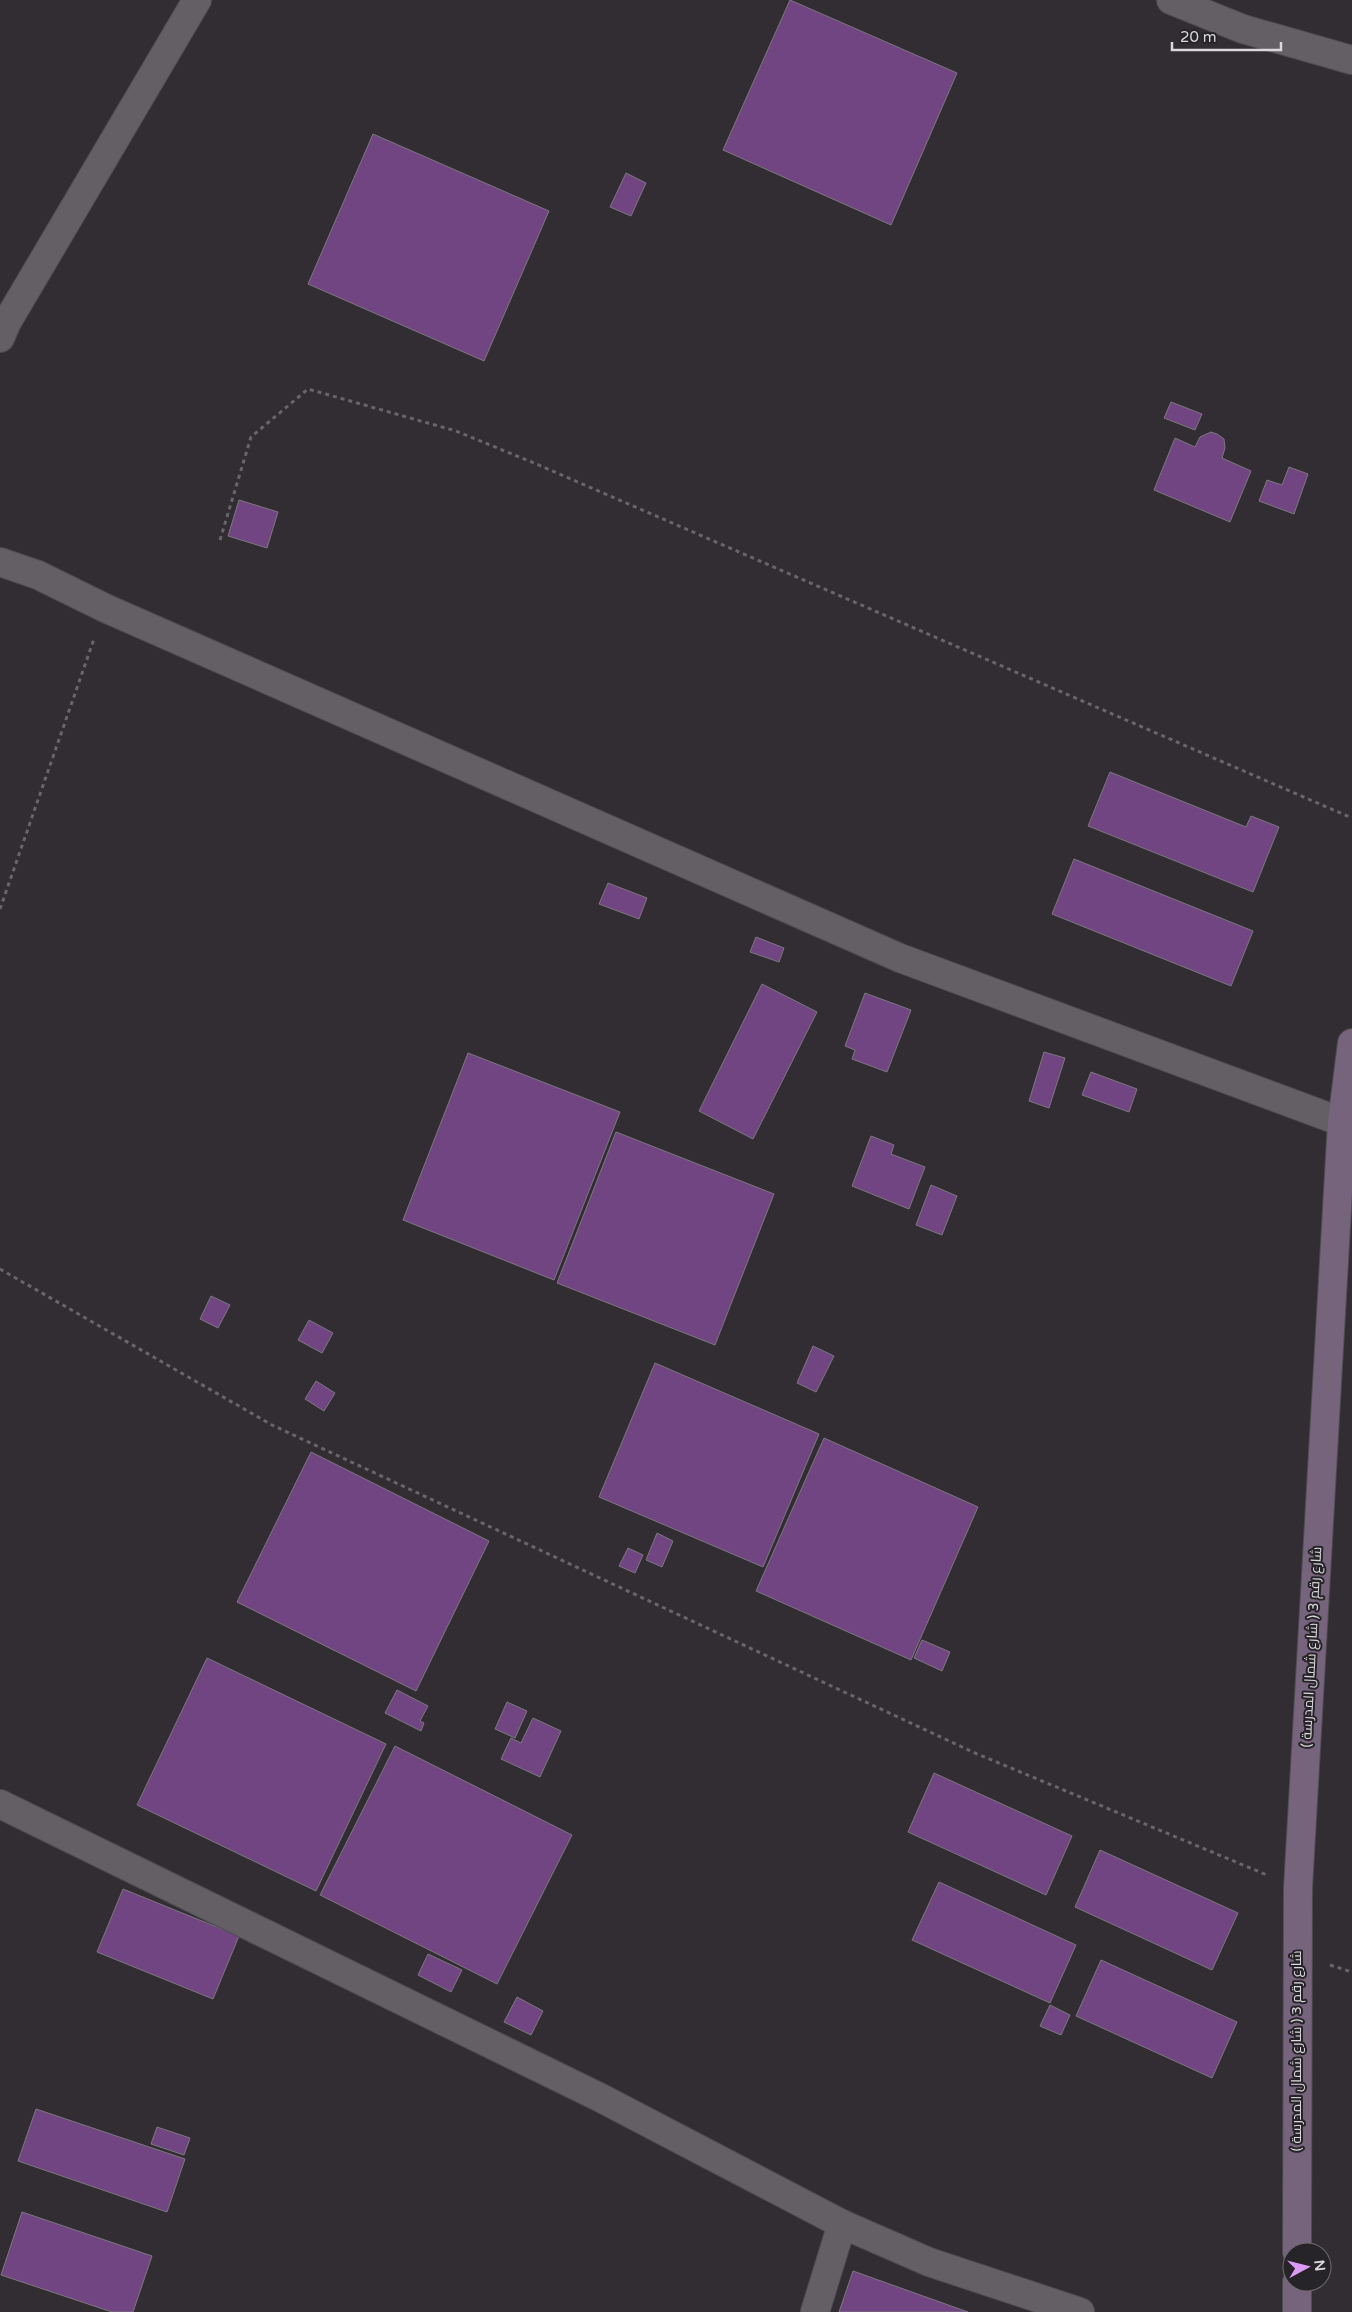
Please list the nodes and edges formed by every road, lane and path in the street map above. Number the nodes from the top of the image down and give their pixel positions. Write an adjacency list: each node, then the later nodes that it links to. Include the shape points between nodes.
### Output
1 (197, 0): 4 (street)
2 (1171, 0): 3 (street, via 1244,29)
3 (1352, 60)
4 (0, 338)
5 (220, 540): 8 (path, via 251,437 308,390 456,431)
6 (0, 562): 7 (street, via 38,575)
7 (105, 608): 9 (path); 11 (street, via 900,958)
8 (1352, 818)
9 (0, 909)
10 (1352, 1043): 11 (street, شارع رقم 3 ( شارع شمال المدرسة ))
11 (1342, 1122): 14 (street, شارع رقم 3 ( شارع شمال المدرسة ))
12 (0, 1269): 14 (path, via 272,1425 975,1753)
13 (0, 1804): 15 (street, via 601,2098)
14 (1298, 1888): 16 (street, شارع رقم 3 ( شارع شمال المدرسة ))
15 (842, 2224): 18 (street); 19 (street, via 929,2262)
16 (1297, 2242)
17 (1297, 2292): 20 (street)
18 (815, 2312)
19 (1080, 2312)
20 (1297, 2312)

